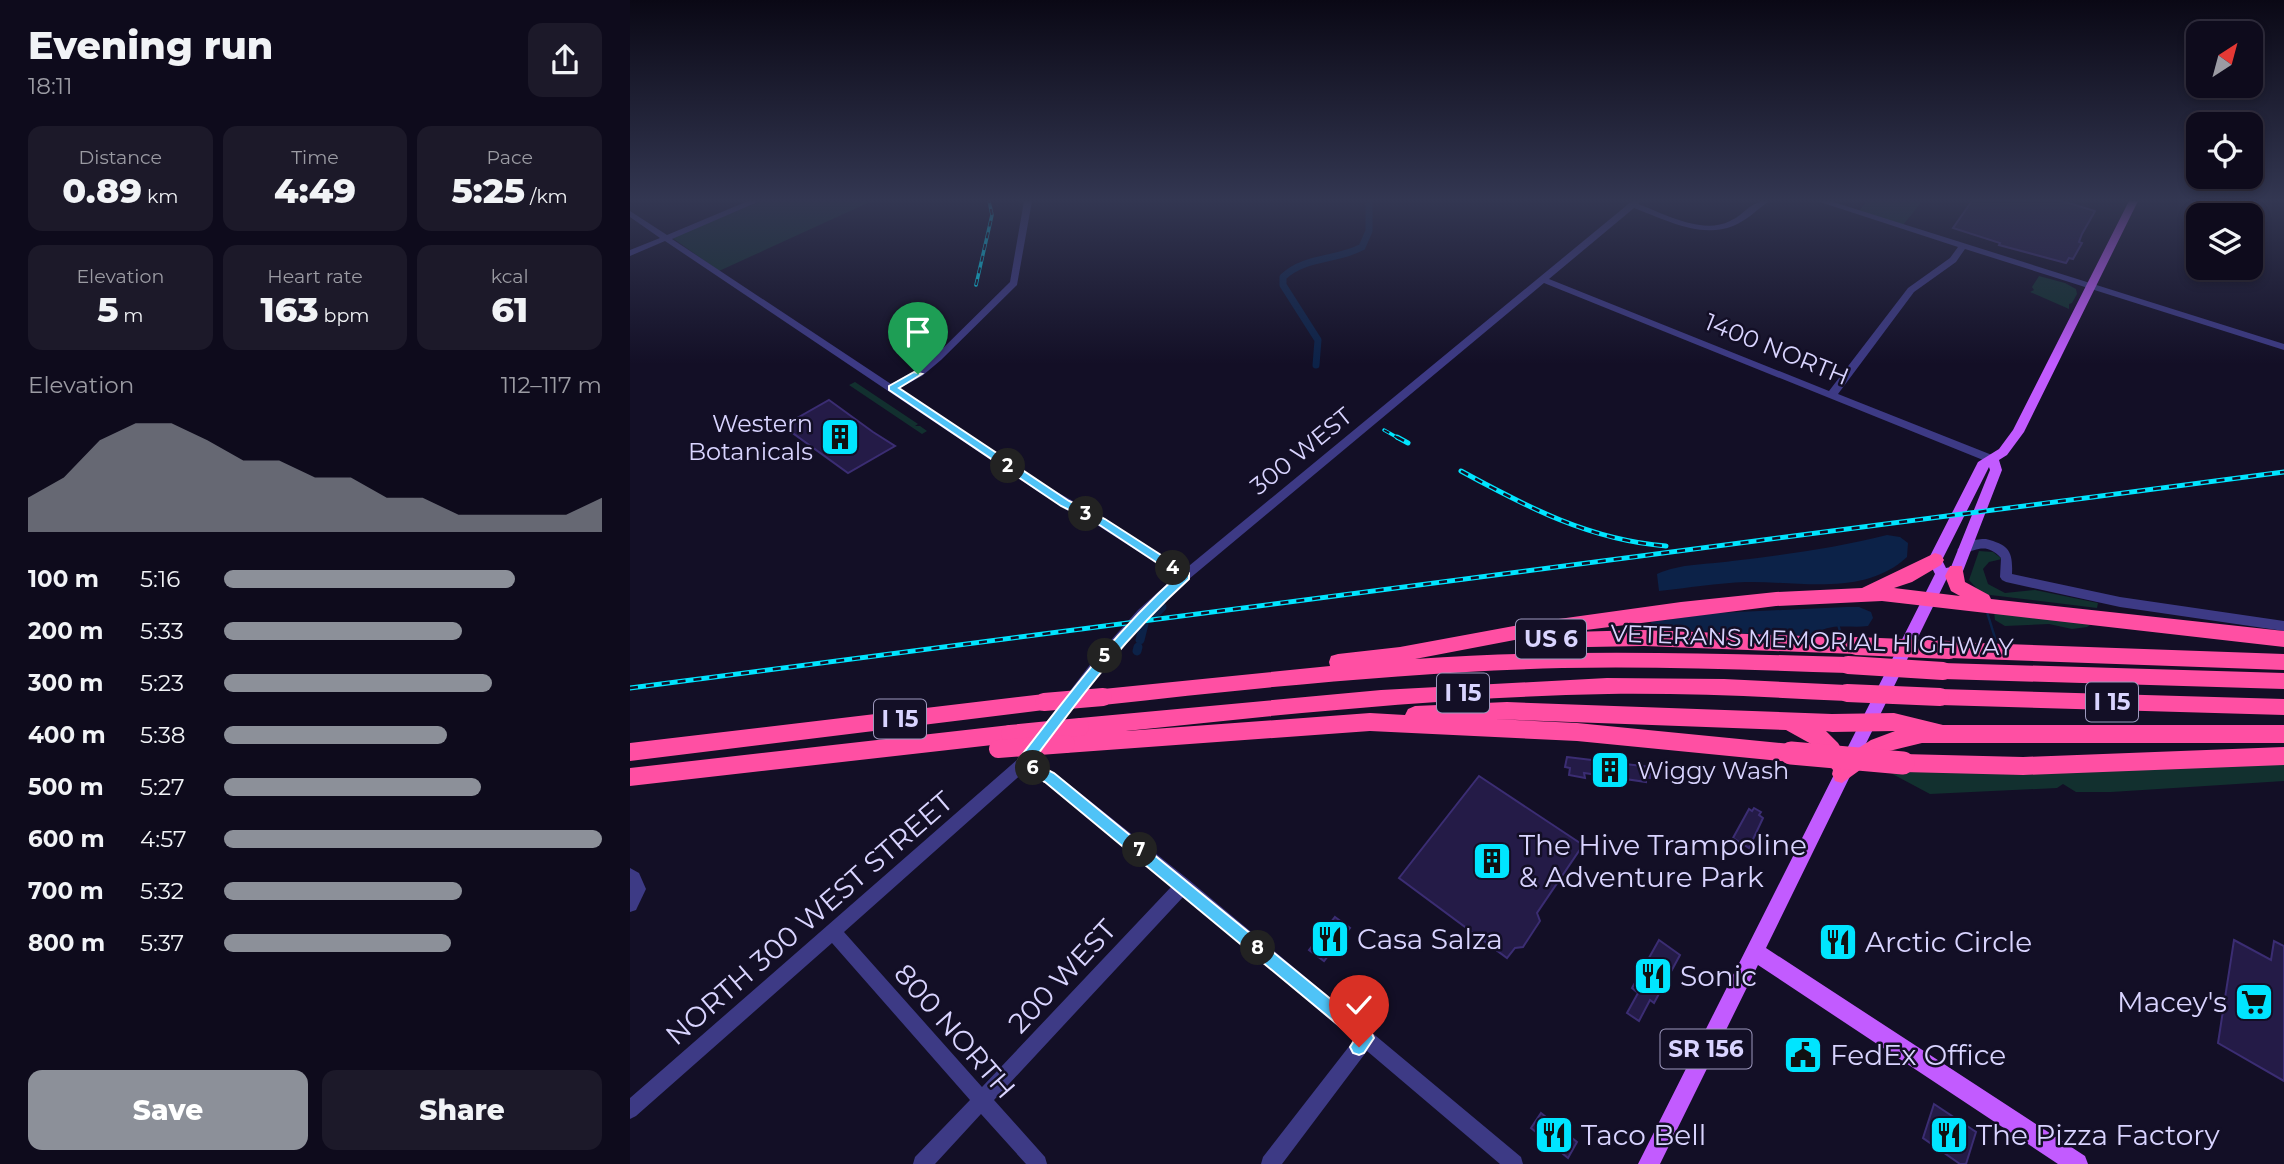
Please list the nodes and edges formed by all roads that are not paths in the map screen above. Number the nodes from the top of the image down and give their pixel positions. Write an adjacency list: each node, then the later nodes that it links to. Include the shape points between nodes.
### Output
1 (690, 255): 10 (street)
2 (1019, 255): 10 (street, via 1014,283 938,358)
3 (1573, 255): 7 (street, 300 WEST)
4 (1956, 255): 11 (street, via 1911,290)
5 (1992, 255): 8 (street)
6 (2107, 255): 8 (main road)
7 (1544, 280): 11 (street, 1400 NORTH); 15 (street, 300 WEST)
8 (2092, 287): 9 (street); 12 (main road, via 2018,432)
9 (2284, 347)
10 (892, 388): 15 (street)
11 (1833, 393): 12 (street, 1400 NORTH)
12 (1993, 460): 13 (main road, via 1996,470); 14 (main road, via 1982,464)
13 (1963, 550): 14 (main road); 19 (street, via 1984,543 2001,550 2007,557 2006,578 2120,602)
14 (1944, 568): 16 (highway); 17 (main road); 18 (highway, via 1957,586 1971,595)
15 (1185, 576): 34 (street, 300 WEST, via 1142,614 1100,662)
16 (1846, 596): 17 (highway, via 1892,594); 21 (highway, via 1681,609)
17 (1931, 599): 18 (highway); 28 (main road, SR 156)
18 (2031, 610): 20 (highway)
19 (2284, 626)
20 (2284, 639)
21 (1401, 654): 22 (highway, US 6, bridge, via 1594,637); 23 (highway, US 6)
22 (2284, 662)
23 (1249, 680): 24 (highway, VETERANS MEMORIAL HIGHWAY / I 15, bridge, via 1628,659); 32 (highway, VETERANS MEMORIAL HIGHWAY / I 15, bridge)
24 (2284, 681)
25 (2284, 707): 31 (highway, VETERANS MEMORIAL HIGHWAY / I 15, bridge, via 1684,685 1546,688 1278,706 1080,727)
26 (1774, 720): 27 (highway, via 1507,710); 28 (highway); 35 (highway, via 1821,738 1836,754)
27 (1370, 722): 31 (highway, bridge, via 1066,744); 33 (highway, bridge, via 1577,732 1903,763 2023,766)
28 (1867, 722): 29 (highway, via 1894,722); 35 (main road, SR 156)
29 (1940, 733): 30 (highway); 35 (highway, via 1889,740 1864,753)
30 (2284, 734)
31 (1004, 741): 36 (highway, I 15)
32 (630, 752)
33 (2284, 757)
34 (1023, 764): 38 (street, via 1050,778); 40 (street, NORTH 300 WEST STREET)
35 (1842, 774): 41 (main road, SR 156)
36 (630, 777)
37 (632, 877): 39 (street, via 638,888)
38 (1183, 885): 42 (street); 43 (street, 200 WEST)
39 (630, 904)
40 (833, 932): 43 (street, 800 NORTH); 44 (street, NORTH 300 WEST STREET)
41 (1755, 951): 49 (main road, SR 156); 50 (main road)
42 (1366, 1038): 47 (street); 48 (street)
43 (981, 1101): 45 (street, 200 WEST); 46 (street, 800 NORTH)
44 (630, 1110)
45 (922, 1164)
46 (1038, 1164)
47 (1270, 1164)
48 (1514, 1164)
49 (1649, 1164)
50 (2077, 1164)

